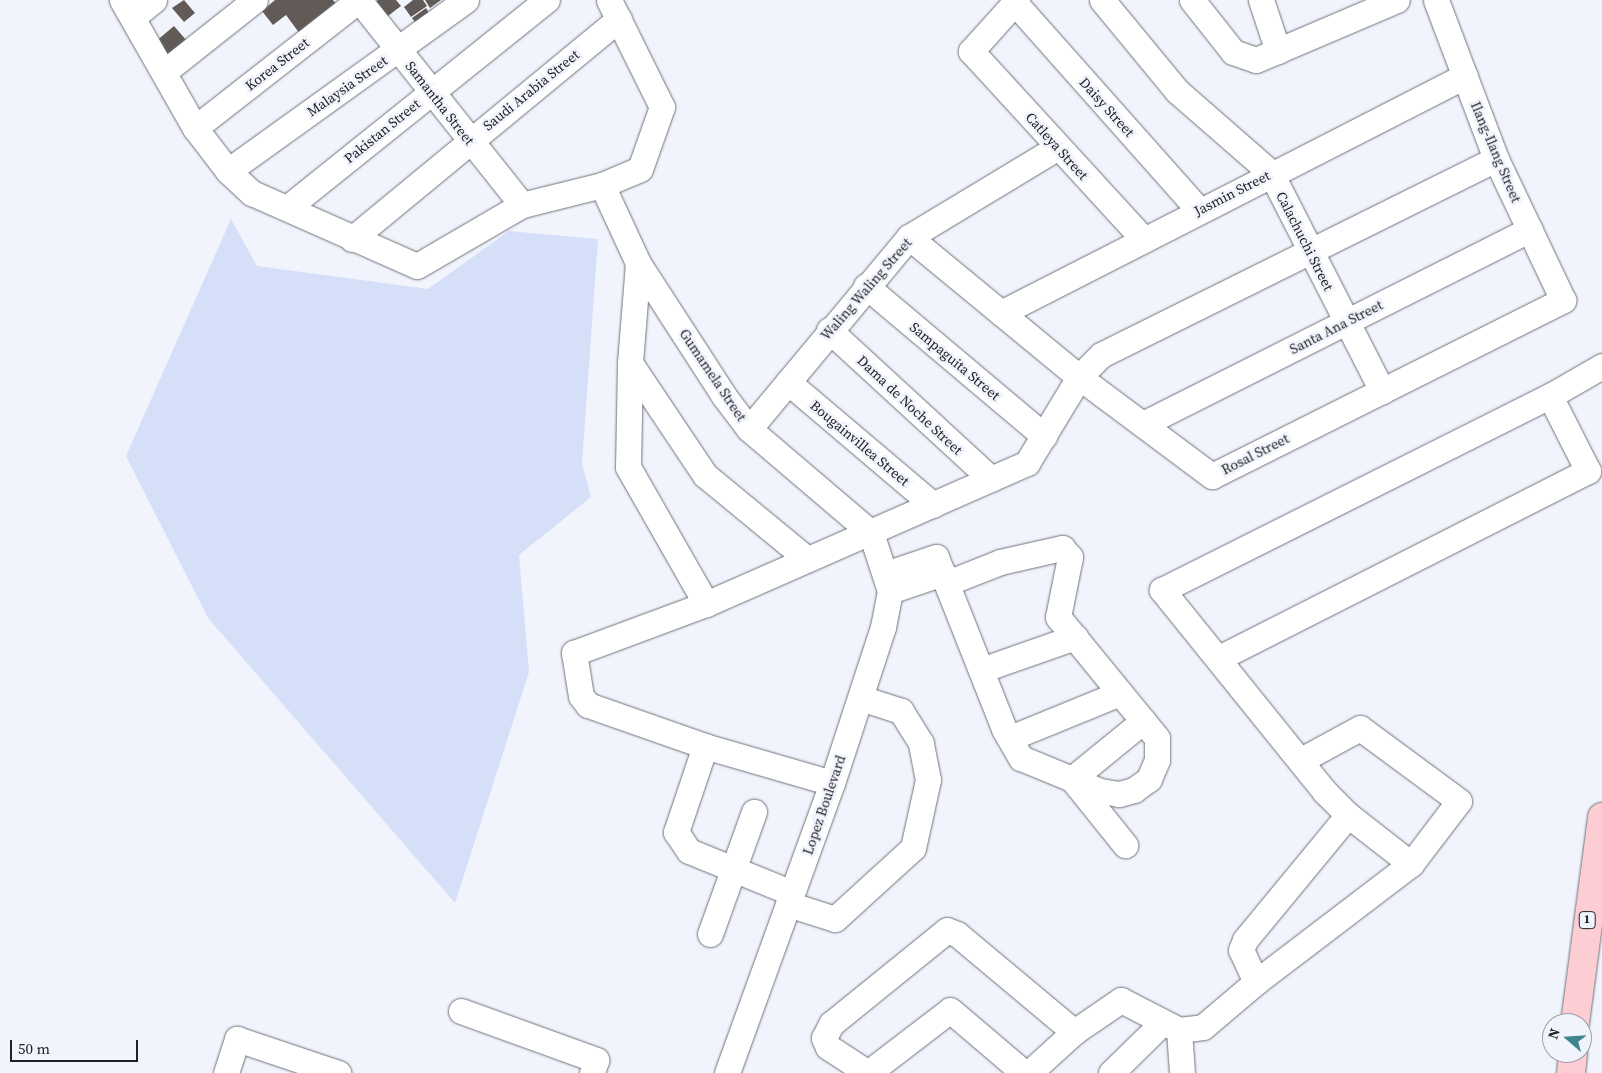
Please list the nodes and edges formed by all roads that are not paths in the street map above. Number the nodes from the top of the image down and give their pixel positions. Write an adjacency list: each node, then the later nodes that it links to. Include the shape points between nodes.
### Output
1 (154, 0): 12 (street)
2 (255, 0): 17 (street)
3 (359, 0): 15 (street, Samantha Street); 20 (street, Korea Street)
4 (466, 0): 15 (street, Malaysia Street)
5 (547, 0): 19 (street, Pakistan Street)
6 (1102, 0): 25 (street, Calachuchi Street, via 1177,91)
7 (1192, 0): 16 (street, via 1233,52 1256,60)
8 (1261, 0): 16 (street)
9 (1397, 0): 14 (street)
10 (1436, 0): 18 (street, Ilang-Ilang Street)
11 (1016, 1): 22 (street, Catleya Street, via 972,51); 29 (street, Daisy Street)
12 (127, 8): 17 (street)
13 (614, 9): 21 (street, Saudi Arabia Street); 26 (street, via 662,107 640,169)
14 (1348, 10): 16 (street)
15 (399, 50): 19 (street, Samantha Street); 24 (street, Malaysia Street)
16 (1278, 51)
17 (164, 72): 20 (street)
18 (1465, 76): 23 (street, Ilang-Ilang Street); 25 (street, Jasmin Street)
19 (431, 91): 21 (street, Samantha Street); 28 (street, Pakistan Street)
20 (195, 128): 24 (street)
21 (470, 140): 27 (street, Samantha Street); 32 (street, Saudi Arabia Street)
22 (1058, 148): 31 (street, Waling Waling Street); 33 (street, Catleya Street)
23 (1496, 159): 30 (street, Ilang-Ilang Street); 34 (street)
24 (228, 171): 28 (street, via 252,193)
25 (1271, 173): 29 (street, Jasmin Street); 34 (street, Calachuchi Street)
26 (602, 185): 27 (street); 35 (street, Gumamela Street)
27 (522, 205): 32 (street, via 417,266)
28 (287, 208): 32 (street)
29 (1199, 210): 33 (street, Jasmin Street)
30 (1530, 229): 37 (street, Ilang-Ilang Street); 39 (street, Santa Ana Street)
31 (909, 237): 36 (street, Waling Waling Street); 38 (street, Rosal Street)
32 (352, 239)
33 (1143, 240): 38 (street, Jasmin Street)
34 (1310, 251): 39 (street, Calachuchi Street); 43 (street, via 1100,355)
35 (638, 263): 41 (street); 48 (street, Gumamela Street, via 724,396)
36 (866, 286): 40 (street, Waling Waling Street); 49 (street, Sampaguita Street)
37 (1563, 300): 45 (street, Rosal Street)
38 (1002, 313): 43 (street, Rosal Street)
39 (1346, 322): 45 (street, Calachuchi Street); 47 (street, Santa Ana Street)
40 (829, 330): 44 (street, Waling Waling Street); 50 (street, Dama de Noche Street)
41 (630, 363): 53 (street, via 706,475); 56 (street, via 628,467)
42 (1602, 366): 46 (street)
43 (1079, 377): 47 (street, Rosal Street); 49 (street)
44 (788, 382): 48 (street, Waling Waling Street); 51 (street, Bougainvillea Street)
45 (1382, 391): 47 (street, Rosal Street, via 1212,476)
46 (1550, 396): 58 (street, via 1588,471); 58 (street, via 1162,590)
47 (1143, 424)
48 (750, 429): 52 (street, Gumamela Street)
49 (1044, 436): 50 (street, via 1027,463)
50 (991, 479): 51 (street)
51 (933, 505): 52 (street)
52 (871, 533): 53 (street); 55 (street, Lopez Boulevard)
53 (807, 559): 56 (street)
54 (945, 578): 55 (street); 57 (street, via 1062,548 1070,557 1058,617); 59 (street)
55 (887, 583): 61 (street, Lopez Boulevard, via 884,627)
56 (706, 604): 64 (street, via 574,653 581,696 588,705)
57 (1075, 637): 59 (street); 60 (street)
58 (1219, 658): 65 (street)
59 (981, 670): 63 (street)
60 (1120, 693): 62 (street); 63 (street)
61 (860, 698): 67 (street, Lopez Boulevard); 74 (street, via 901,711 921,743 928,780 912,848 835,918)
62 (1143, 721): 66 (street); 66 (street, via 1157,738 1157,760 1149,779 1134,790 1119,794 1100,791)
63 (1010, 738): 66 (street, via 1021,758)
64 (705, 746): 67 (street); 73 (street, via 676,832 689,851)
65 (1301, 760): 69 (street, via 1325,792); 72 (street, via 1360,728 1459,801)
66 (1072, 779): 71 (street)
67 (832, 783): 74 (street, Lopez Boulevard)
68 (754, 812): 73 (street)
69 (1348, 814): 72 (street); 76 (street, via 1246,940 1241,950)
70 (1602, 817): 78 (main road, 1)
71 (1125, 845)
72 (1411, 864): 76 (street)
73 (735, 869): 74 (street); 75 (street)
74 (790, 899): 84 (street, Lopez Boulevard)
75 (710, 934)
76 (1256, 982): 79 (street, via 1203,1027)
77 (461, 1012): 83 (street, via 596,1060)
78 (1575, 1013)
79 (1171, 1026): 80 (street, via 1121,1000); 88 (street); 89 (street)
80 (1074, 1032): 85 (street, via 957,934 946,930 831,1024 824,1038 828,1047); 87 (street)
81 (226, 1073): 82 (street, via 237,1039)
82 (338, 1073)
83 (592, 1073)
84 (727, 1073)
85 (868, 1073): 86 (street, via 950,1010)
86 (1024, 1073)
87 (1029, 1073)
88 (1111, 1073)
89 (1182, 1073)

